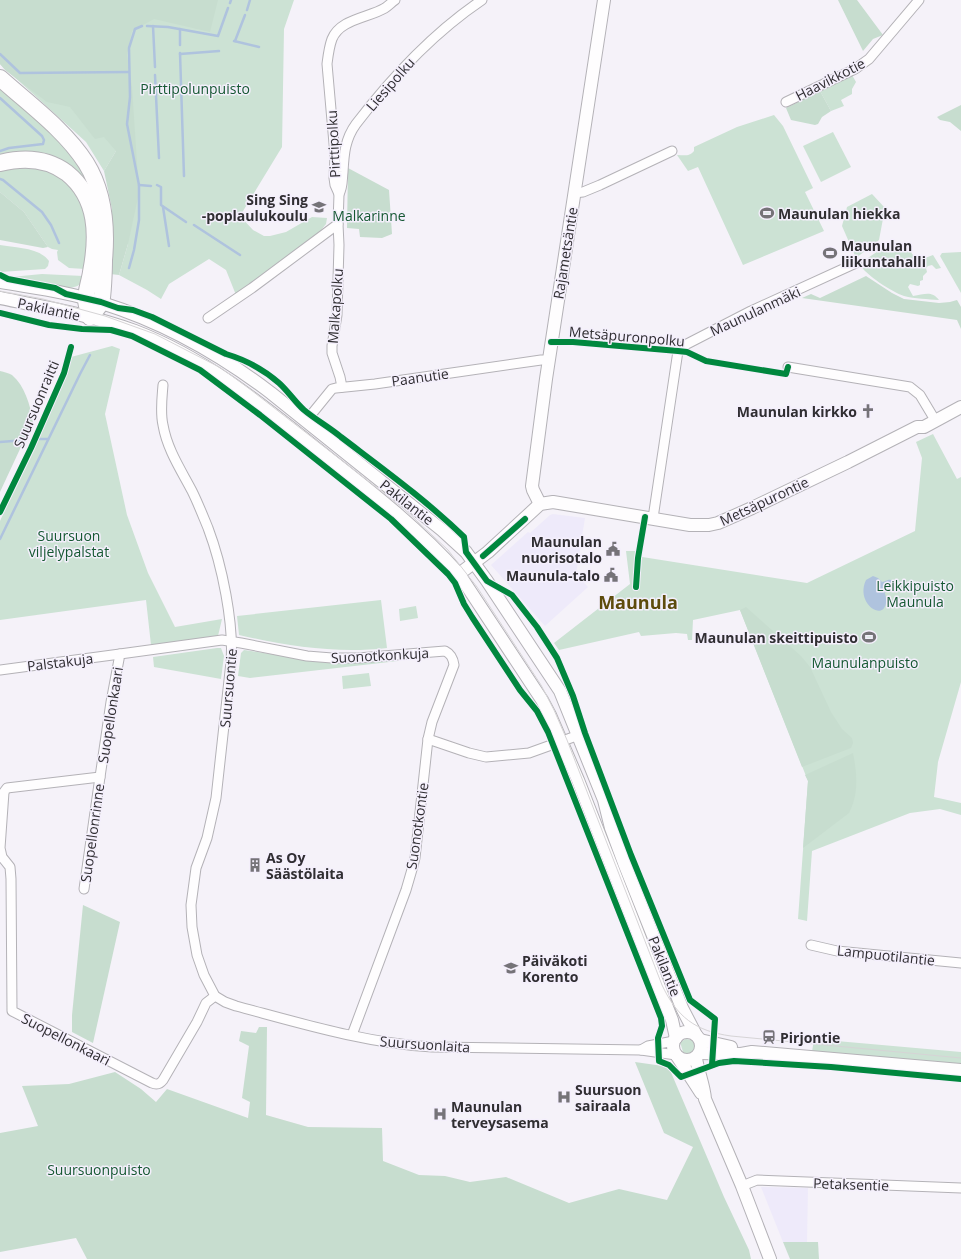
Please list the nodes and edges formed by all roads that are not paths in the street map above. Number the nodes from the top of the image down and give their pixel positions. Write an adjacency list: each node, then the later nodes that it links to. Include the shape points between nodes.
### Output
1 (395, 0): 10 (street, Pirttipolku, via 384,8 343,26 332,38 327,64 335,155 334,178)
2 (482, 0): 10 (street, Liesipolku, via 459,15 402,68 349,133 344,155 342,189)
3 (604, 0): 9 (main road, Rajametsäntie)
4 (919, 0): 6 (street, Haavikkotie, via 869,59 855,69)
5 (0, 78): 15 (highway, via 52,124 86,163 92,174 100,197 105,226 105,247)
6 (786, 102)
7 (672, 151): 9 (street, via 600,185)
8 (0, 163): 15 (highway, via 28,159 53,164 71,177 85,194 93,212 95,234)
9 (574, 193): 18 (main road, Rajametsäntie)
10 (339, 194): 11 (street, Pirttipolku)
11 (338, 224): 17 (street); 21 (street, Malkapolku, via 337,315 332,353)
12 (856, 263): 27 (street, Maunulanmäki, via 751,311 678,351)
13 (0, 282): 15 (main road, Pakilantie)
14 (0, 298): 16 (main road, Pakilantie)
15 (94, 300): 16 (highway); 25 (main road, Pakilantie, via 167,328 210,351 244,372)
16 (90, 317): 29 (main road, Pakilantie, via 134,331 160,343 235,384 398,513)
17 (208, 318)
18 (549, 360): 21 (street, Paanutie); 26 (main road, Rajametsäntie, via 532,486)
19 (788, 367): 24 (street, via 910,387 920,395)
20 (163, 385): 30 (street, Suursuontie, via 163,425 169,446 208,528 228,606)
21 (342, 387): 25 (street, Paanutie, via 332,389)
22 (961, 399): 24 (main road, Metsäpurontie)
23 (961, 407): 24 (main road, Metsäpurontie)
24 (934, 418): 27 (main road, Metsäpurontie, via 921,421 917,427 848,462 718,522 690,525)
25 (306, 421): 28 (main road, Pakilantie, via 454,540)
26 (540, 504): 27 (main road, Metsäpurontie, via 553,502); 28 (main road)
27 (654, 518)
28 (474, 563): 29 (main road); 34 (main road, Pakilantie, via 555,681)
29 (459, 574): 36 (main road, Pakilantie, via 542,700)
30 (232, 642): 31 (street, Suopellonkaari, via 222,640); 32 (street, Suonotkonkuja, via 325,658 445,651); 41 (street, Suursuontie, via 216,798 207,838 196,868 191,905 197,955)
31 (120, 654): 33 (street, Palstakuja); 37 (street, Suopellonkaari)
32 (453, 659): 35 (street, Suonotkontie, via 454,665)
33 (0, 670)
34 (579, 735): 36 (street); 43 (main road, Pakilantie, via 604,800 618,848 682,1008)
35 (428, 739): 36 (street, via 469,754 486,757 521,755); 42 (street, Suonotkontie, via 413,866)
36 (561, 742): 44 (main road, Pakilantie, via 672,1020)
37 (100, 777): 38 (street, Suopellonrinne); 41 (street, Suopellonkaari, via 7,788 4,792 0,848 2,857 10,867 11,879 12,1012 158,1084 163,1080 206,1003)
38 (84, 889)
39 (811, 945): 40 (street, Lampuotilantie, via 837,951)
40 (961, 963)
41 (215, 996): 42 (street, Suursuonlaita, via 236,1006)
42 (352, 1035): 45 (street, Suursuonlaita, via 387,1043 432,1047)
43 (698, 1037): 44 (main road, via 691,1032 685,1032); 46 (main road, via 713,1044); 48 (main road, via 702,1047)
44 (675, 1039): 45 (street, Suursuonlaita); 47 (main road, via 673,1047)
45 (642, 1050): 47 (street, Suursuonlaita)
46 (752, 1052): 48 (main road); 49 (main road)
47 (677, 1056): 48 (main road, via 686,1060); 50 (main road)
48 (698, 1056): 50 (main road, via 698,1070)
49 (961, 1070)
50 (705, 1099): 51 (main road)
51 (742, 1186): 52 (street, Petaksentie, via 757,1180); 53 (main road)
52 (961, 1188)
53 (770, 1259)

